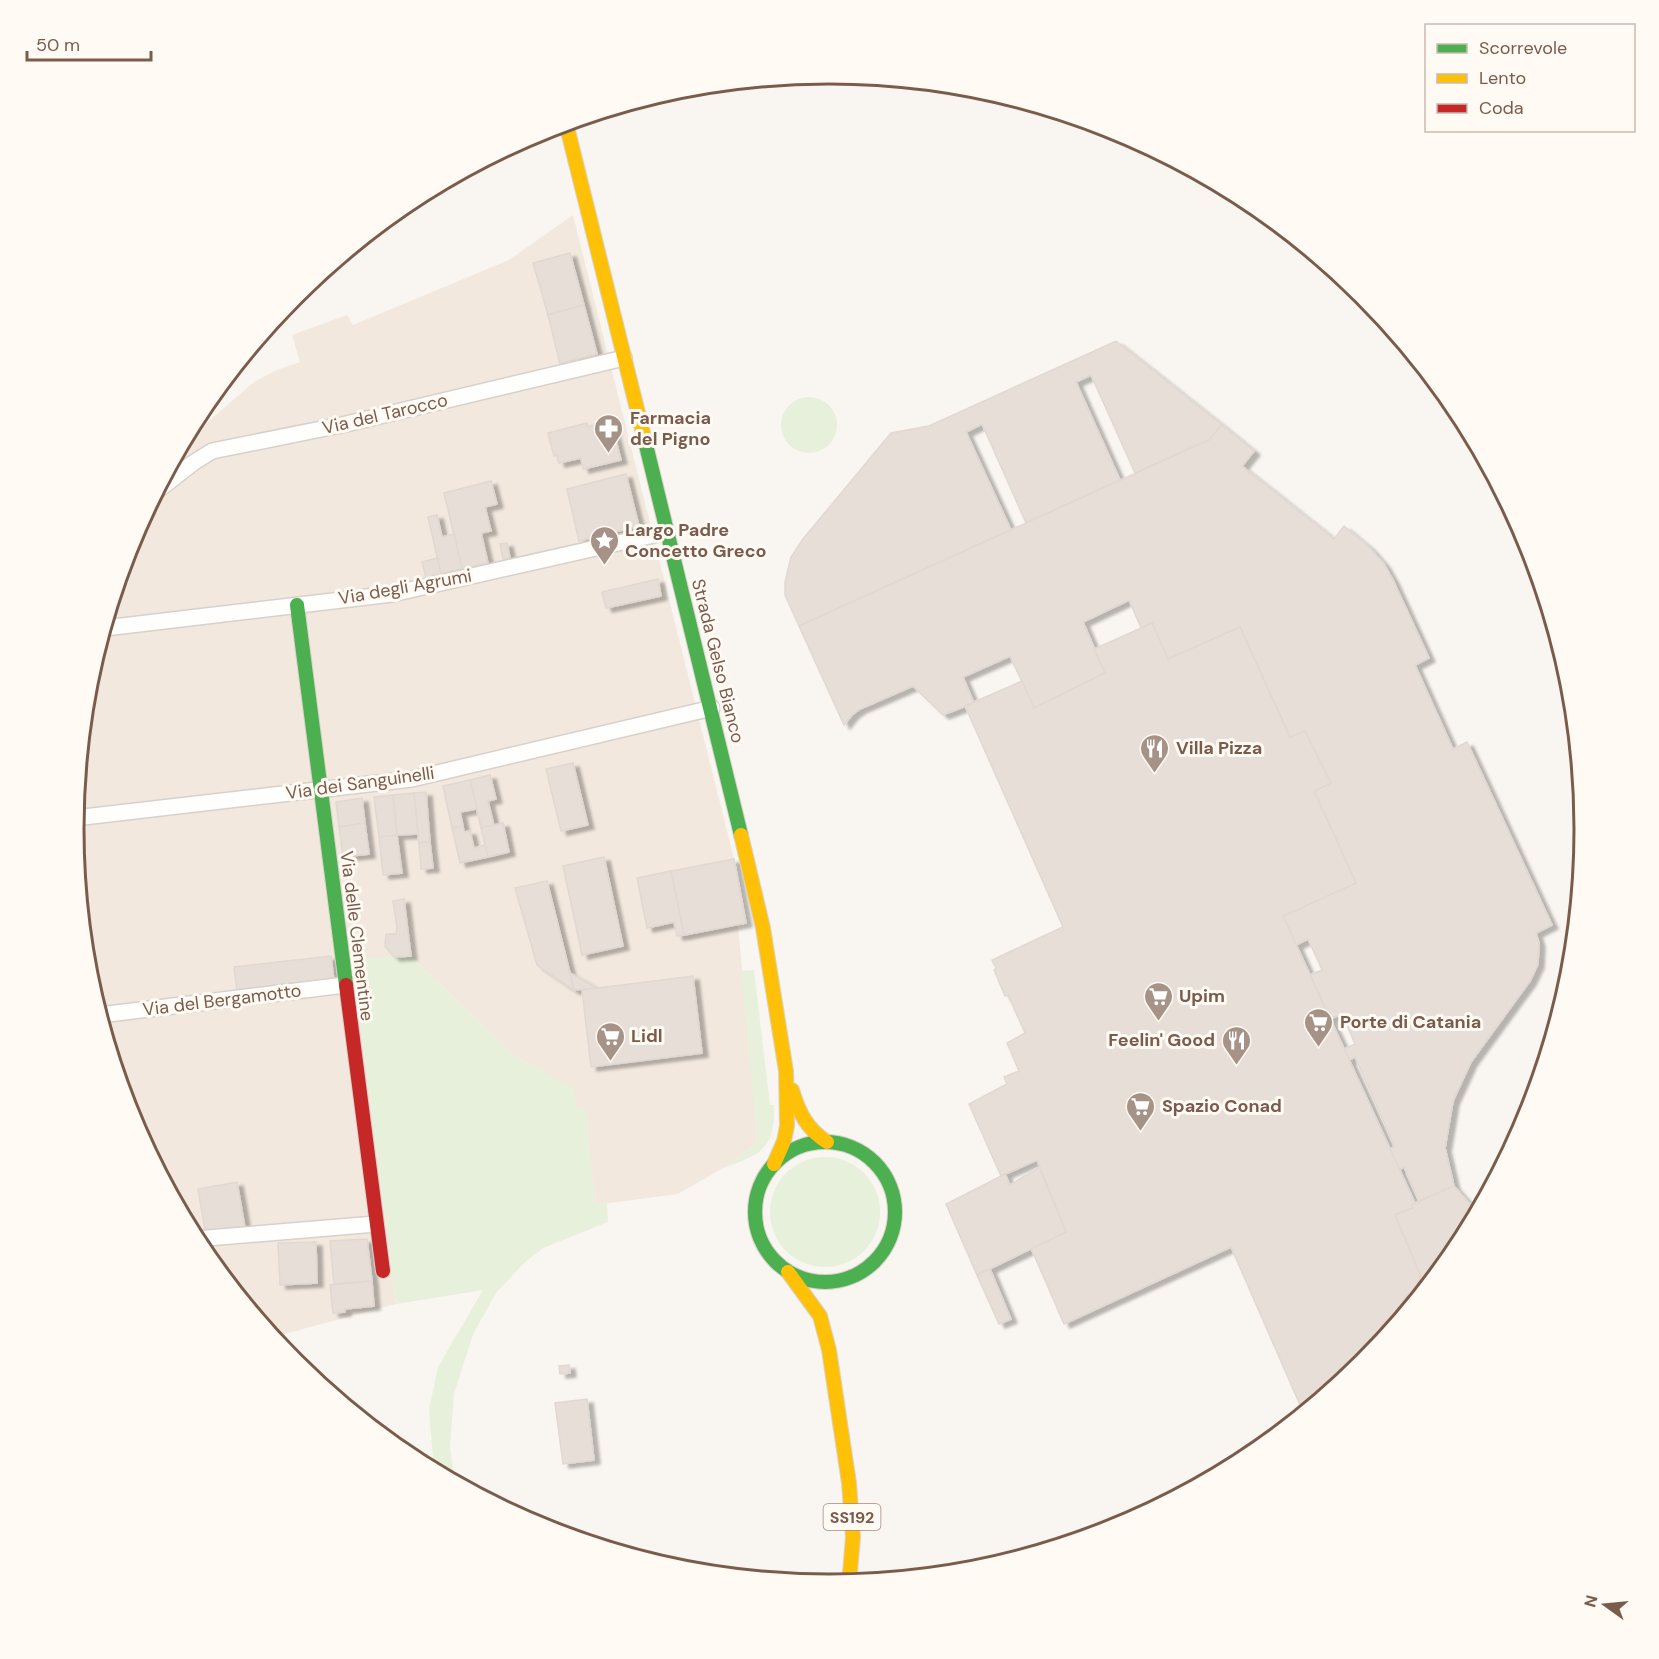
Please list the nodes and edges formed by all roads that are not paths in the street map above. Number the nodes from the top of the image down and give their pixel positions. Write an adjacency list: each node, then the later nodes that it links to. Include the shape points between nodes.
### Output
1 (568, 132): 2 (main road, Strada Gelso Bianco)
2 (624, 358): 3 (street, Via del Tarocco, via 346,424 212,451); 4 (main road, Strada Gelso Bianco)
3 (172, 479)
4 (667, 532): 5 (street, Via degli Agrumi, via 392,594); 7 (main road, Strada Gelso Bianco)
5 (297, 605): 6 (street, Via degli Agrumi); 8 (main road, Via delle Clementine)
6 (112, 627)
7 (712, 708): 8 (street, Via dei Sanguinelli, via 412,780); 12 (main road, Strada Gelso Bianco, via 763,928)
8 (320, 790): 9 (street, Via dei Sanguinelli); 10 (main road, Via delle Clementine)
9 (85, 817)
10 (345, 985): 11 (street, Via del Bergamotto); 15 (main road, Via delle Clementine)
11 (107, 1014)
12 (786, 1071): 13 (main road, Strada Gelso Bianco, via 800,1115); 14 (main road, Strada Gelso Bianco, via 787,1126)
13 (827, 1142): 14 (main road, via 804,1145); 19 (main road, via 851,1147 876,1163 894,1198 895,1222 887,1245 872,1265)
14 (774, 1164): 18 (main road, via 756,1199 756,1220 766,1250)
15 (376, 1224): 16 (street); 17 (main road, Via delle Clementine)
16 (206, 1238)
17 (383, 1271)
18 (788, 1272): 19 (main road, via 822,1282); 22 (main road, via 820,1316)
19 (856, 1276): 20 (main road)
20 (840, 1293)
21 (831, 1311): 22 (main road)
22 (828, 1350): 23 (main road, SS192, via 845,1450 853,1538)
23 (850, 1574)

